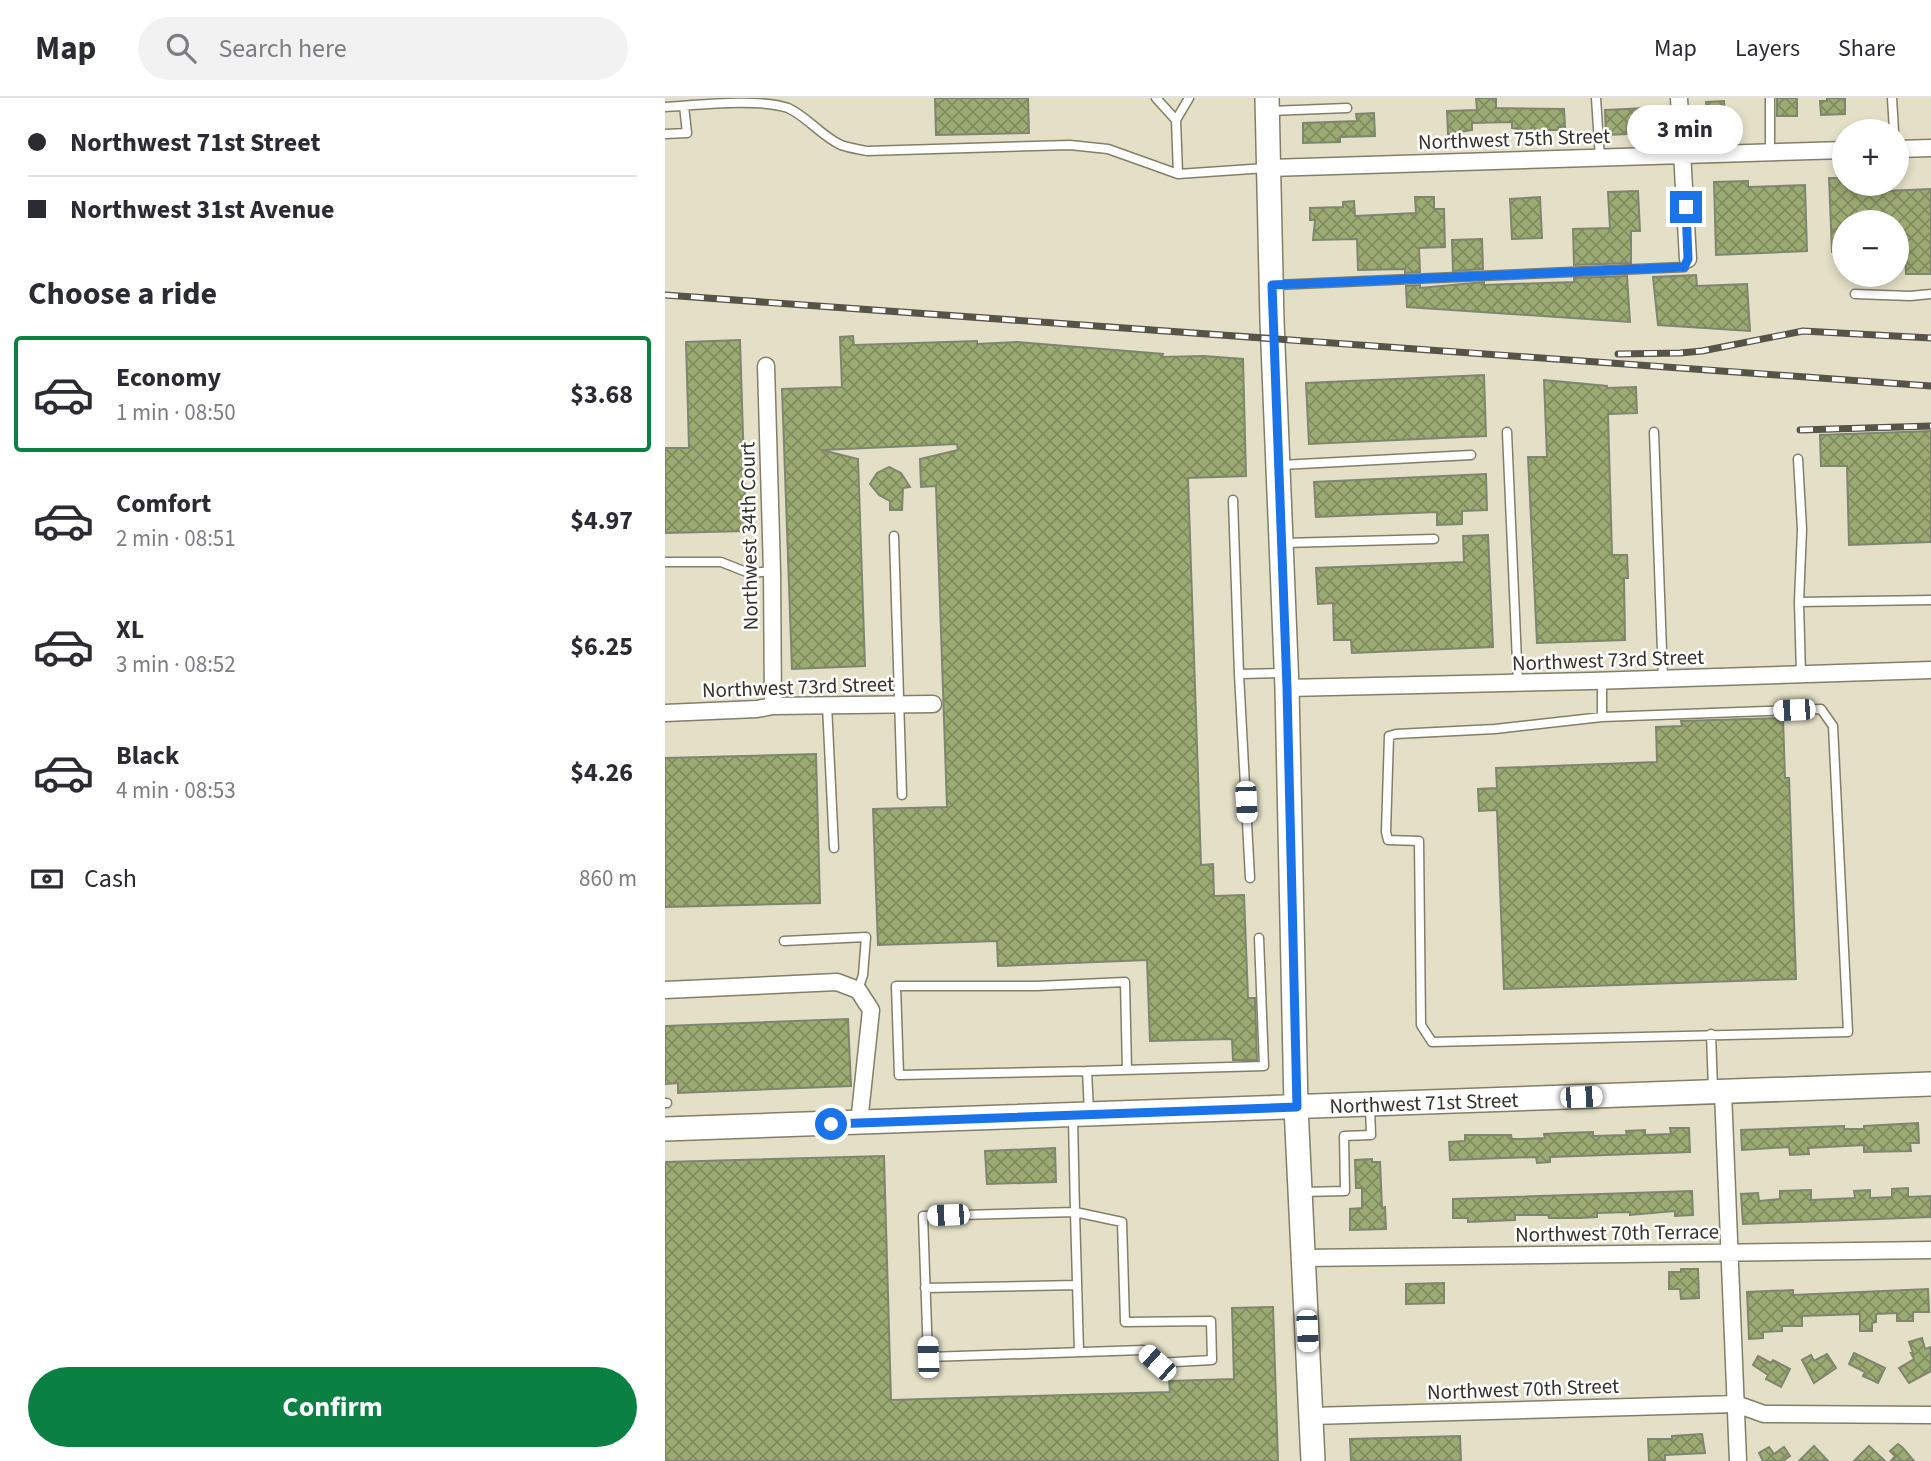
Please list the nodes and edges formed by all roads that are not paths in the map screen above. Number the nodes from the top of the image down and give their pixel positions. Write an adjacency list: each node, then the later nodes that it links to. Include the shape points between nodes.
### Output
1 (1156, 98): 14 (lane)
2 (1189, 98): 14 (lane)
3 (1596, 98): 21 (lane)
4 (1679, 98): 20 (street)
5 (1770, 98): 19 (lane)
6 (1892, 98): 13 (lane)
7 (745, 100): 8 (lane); 10 (lane)
8 (768, 101): 23 (lane, via 804,117 841,145 867,151 1070,145 1108,149)
9 (1267, 105): 12 (lane); 22 (main road)
10 (684, 106): 11 (lane); 15 (lane, via 687,133)
11 (665, 107)
12 (1347, 108)
13 (1893, 119)
14 (1176, 120): 23 (lane)
15 (665, 134)
16 (1931, 148): 17 (street)
17 (1909, 149)
18 (1832, 150): 19 (street, Northwest 75th Street)
19 (1770, 152): 20 (street, Northwest 75th Street)
20 (1684, 155): 21 (street, Northwest 75th Street); 24 (street)
21 (1600, 158): 22 (street, Northwest 75th Street)
22 (1269, 168): 23 (lane); 25 (main road)
23 (1178, 174)
24 (1688, 259): 25 (lane, via 1684,267)
25 (1272, 285): 33 (main road)
26 (1855, 294): 27 (lane)
27 (1931, 294)
28 (766, 366): 39 (street, Northwest 34th Court)
29 (1507, 432): 48 (lane)
30 (1654, 432): 45 (lane)
31 (1471, 455): 33 (lane)
32 (1798, 459): 41 (lane, via 1802,529)
33 (1278, 465): 37 (main road)
34 (1233, 500): 43 (lane)
35 (894, 536): 49 (lane)
36 (1434, 539): 37 (lane)
37 (1281, 543): 47 (main road)
38 (665, 562): 39 (lane, via 721,562 749,573)
39 (772, 571): 52 (street, Northwest 34th Court)
40 (1931, 600): 41 (lane)
41 (1799, 602): 44 (lane)
42 (1931, 670): 44 (street, Northwest 73rd Street)
43 (1239, 674): 47 (lane); 57 (lane)
44 (1801, 675): 45 (street, Northwest 73rd Street)
45 (1663, 678): 46 (street, Northwest 73rd Street)
46 (1602, 680): 48 (street, Northwest 73rd Street); 54 (lane)
47 (1286, 681): 48 (street, Northwest 73rd Street); 68 (main road)
48 (1518, 684)
49 (899, 704): 50 (street, Northwest 73rd Street); 51 (street, Northwest 73rd Street); 55 (lane)
50 (933, 704)
51 (827, 705): 52 (street, Northwest 73rd Street); 56 (lane)
52 (772, 706): 53 (street, Northwest 73rd Street)
53 (665, 713)
54 (1602, 717): 62 (lane, via 1821,709 1833,726 1848,1032); 62 (lane, via 1388,736 1388,840 1419,841 1421,1025 1433,1042)
55 (902, 795)
56 (834, 848)
57 (1251, 878)
58 (1259, 938): 63 (lane, via 1264,1066)
59 (783, 941): 61 (lane, via 866,937)
60 (665, 990): 61 (street, via 838,982)
61 (858, 990): 70 (street, via 871,1010)
62 (1711, 1034): 66 (lane)
63 (1127, 1070): 64 (lane); 64 (lane, via 1125,982 896,986 899,1075)
64 (1087, 1071): 69 (lane)
65 (1931, 1084): 66 (main road, Northwest 71st Street)
66 (1718, 1092): 67 (main road, Northwest 71st Street); 75 (street)
67 (1370, 1104): 68 (main road, Northwest 71st Street); 72 (lane, via 1371,1135 1343,1136 1345,1191)
68 (1297, 1107): 69 (main road, Northwest 71st Street); 72 (main road)
69 (1081, 1115): 70 (main road, Northwest 71st Street); 73 (lane)
70 (859, 1123): 71 (main road, Northwest 71st Street)
71 (665, 1129)
72 (1300, 1192): 76 (main road)
73 (1075, 1212): 77 (lane); 78 (lane, via 923,1216); 79 (lane, via 1122,1222 1125,1322 1211,1321 1212,1360 1157,1363 1143,1350)
74 (1931, 1250): 75 (street, Northwest 70th Terrace)
75 (1730, 1253): 76 (street, Northwest 70th Terrace); 80 (street)
76 (1303, 1258): 82 (main road)
77 (1077, 1286): 78 (lane); 79 (lane)
78 (925, 1288): 79 (lane, via 928,1357)
79 (1079, 1352)
80 (1736, 1404): 81 (street, Northwest 70th Street, via 1764,1414); 82 (street, Northwest 70th Street); 84 (street)
81 (1931, 1415)
82 (1311, 1416): 83 (main road)
83 (1313, 1461)
84 (1738, 1461)

